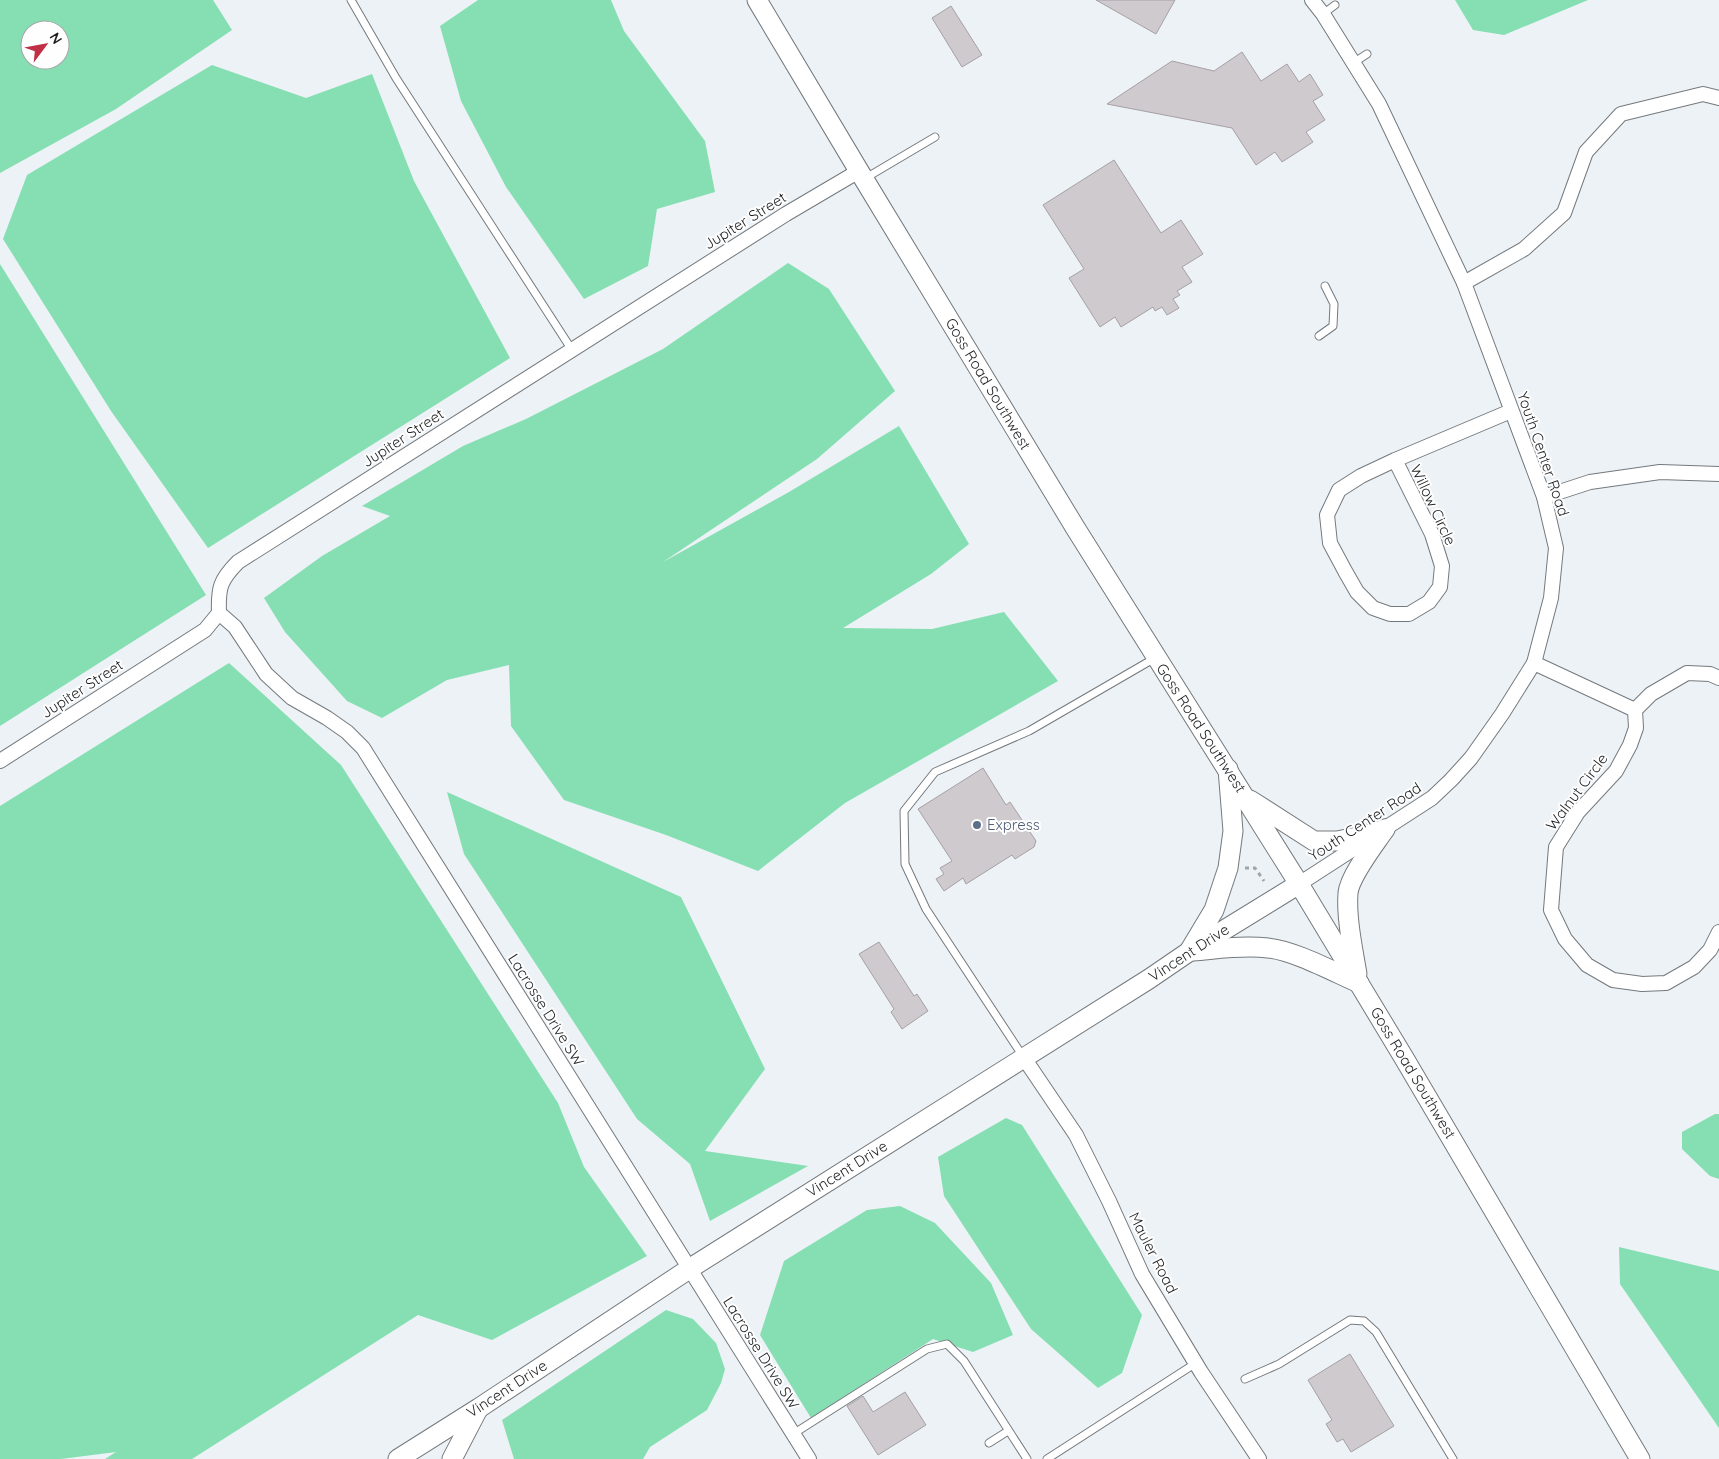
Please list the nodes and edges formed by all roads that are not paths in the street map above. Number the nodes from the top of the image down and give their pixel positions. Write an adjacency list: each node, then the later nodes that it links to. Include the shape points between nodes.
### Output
1 (351, 0): 14 (lane, via 396,78)
2 (757, 0): 10 (street, Goss Road Southwest)
3 (1312, 0): 5 (street, Youth Center Road)
4 (1335, 5): 5 (lane)
5 (1323, 14): 7 (street, Youth Center Road)
6 (1368, 54): 7 (lane)
7 (1352, 63): 11 (street, Youth Center Road, via 1379,104)
8 (1719, 98): 11 (street, via 1703,94 1621,114 1586,152 1564,213 1524,249)
9 (935, 137): 10 (lane)
10 (861, 175): 14 (street, Jupiter Street, via 786,214); 20 (street, Goss Road Southwest)
11 (1464, 283): 15 (street, Youth Center Road)
12 (1324, 286): 13 (lane, via 1334,304 1333,326)
13 (1319, 336)
14 (572, 350): 19 (street, Jupiter Street, via 238,562 218,592)
15 (1511, 412): 16 (street, Willow Circle); 18 (street, Youth Center Road)
16 (1395, 460): 16 (street, Willow Circle, via 1339,490 1327,515 1330,543 1357,592 1373,608 1390,614 1409,614 1429,602 1440,587 1442,566 1432,534)
17 (1719, 474): 18 (street, via 1660,472 1590,482)
18 (1544, 497): 21 (street, Youth Center Road, via 1556,548 1551,598)
19 (219, 613): 24 (street, Jupiter Street, via 205,630); 33 (street, Lacrosse Drive SW, via 235,627 266,674 292,698 340,728 363,748)
20 (1156, 658): 25 (street, Goss Road Southwest); 32 (lane, via 1029,731 935,772 904,811 905,864 926,909)
21 (1534, 663): 23 (street); 27 (street, Youth Center Road, via 1471,758 1432,798)
22 (1719, 678): 23 (street, via 1710,674 1687,673 1651,694)
23 (1636, 710): 29 (street, Walnut Circle, via 1636,728 1616,771 1578,812 1556,847 1551,910 1565,939 1587,965 1613,980 1642,984 1666,983 1694,967 1710,950)
24 (0, 761)
25 (1228, 769): 26 (street, Goss Road Southwest); 30 (street, via 1233,830 1228,868 1214,910)
26 (1246, 798): 27 (street, via 1314,841 1337,841); 28 (street, Goss Road Southwest)
27 (1385, 830): 28 (street, Youth Center Road); 31 (street, via 1362,861 1348,891)
28 (1299, 884): 30 (street, Vincent Drive); 31 (street, Goss Road Southwest)
29 (1719, 932)
30 (1190, 951): 31 (street, via 1269,948 1294,955); 32 (street, Vincent Drive)
31 (1358, 983): 47 (street, Goss Road Southwest)
32 (1024, 1058): 33 (street, Vincent Drive); 34 (street, Mauler Road, via 1076,1135 1142,1274)
33 (689, 1269): 36 (street, Vincent Drive); 38 (street, Lacrosse Drive SW)
34 (1196, 1363): 44 (lane); 45 (street, Mauler Road)
35 (1245, 1378): 46 (lane, via 1278,1364 1350,1320 1364,1321 1376,1332)
36 (479, 1408): 40 (street, Vincent Drive); 41 (street)
37 (1008, 1431): 38 (lane, via 964,1361 947,1344 927,1349); 39 (lane); 43 (lane)
38 (793, 1434): 42 (street, Lacrosse Drive SW)
39 (989, 1443)
40 (398, 1459)
41 (452, 1459)
42 (809, 1459)
43 (1027, 1459)
44 (1047, 1459)
45 (1259, 1459)
46 (1453, 1459)
47 (1640, 1459)

